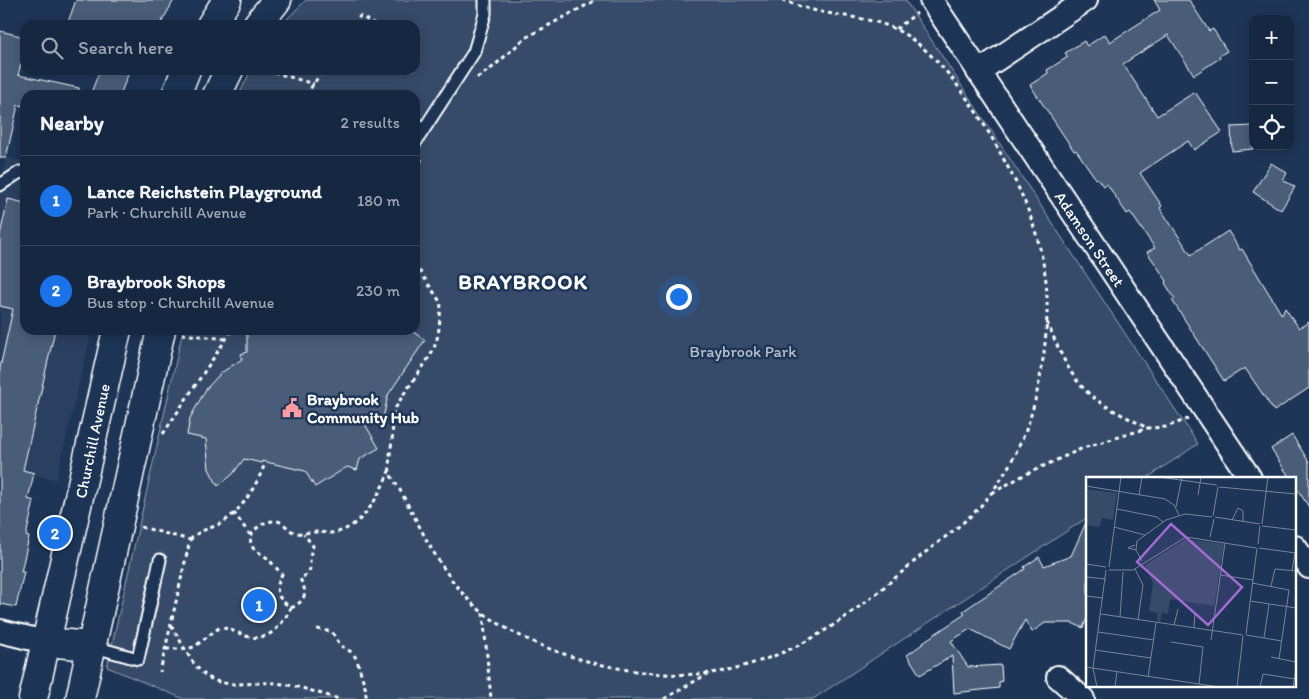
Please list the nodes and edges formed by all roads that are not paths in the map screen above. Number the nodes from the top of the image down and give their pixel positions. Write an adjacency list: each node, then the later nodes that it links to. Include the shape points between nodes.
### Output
1 (227, 0): 6 (main road)
2 (277, 0): 7 (main road)
3 (485, 0): 13 (lane, via 474,52)
4 (931, 0): 8 (street, Adamson Street)
5 (1086, 0): 8 (street)
6 (214, 20)
7 (261, 20)
8 (978, 72): 18 (street, Adamson Street)
9 (184, 75): 11 (main road)
10 (227, 75): 12 (main road)
11 (178, 90)
12 (219, 90)
13 (420, 135)
14 (20, 172): 15 (lane)
15 (0, 185)
16 (115, 335): 23 (main road, Churchill Avenue)
17 (169, 335): 24 (main road)
18 (1249, 477)
19 (1296, 548): 21 (street)
20 (160, 560): 24 (lane, via 138,659)
21 (1309, 568)
22 (0, 631): 23 (street)
23 (45, 642): 24 (main road); 26 (main road, Churchill Avenue)
24 (91, 646): 27 (main road)
25 (1058, 677): 28 (street)
26 (33, 699)
27 (80, 699)
28 (1083, 699)

